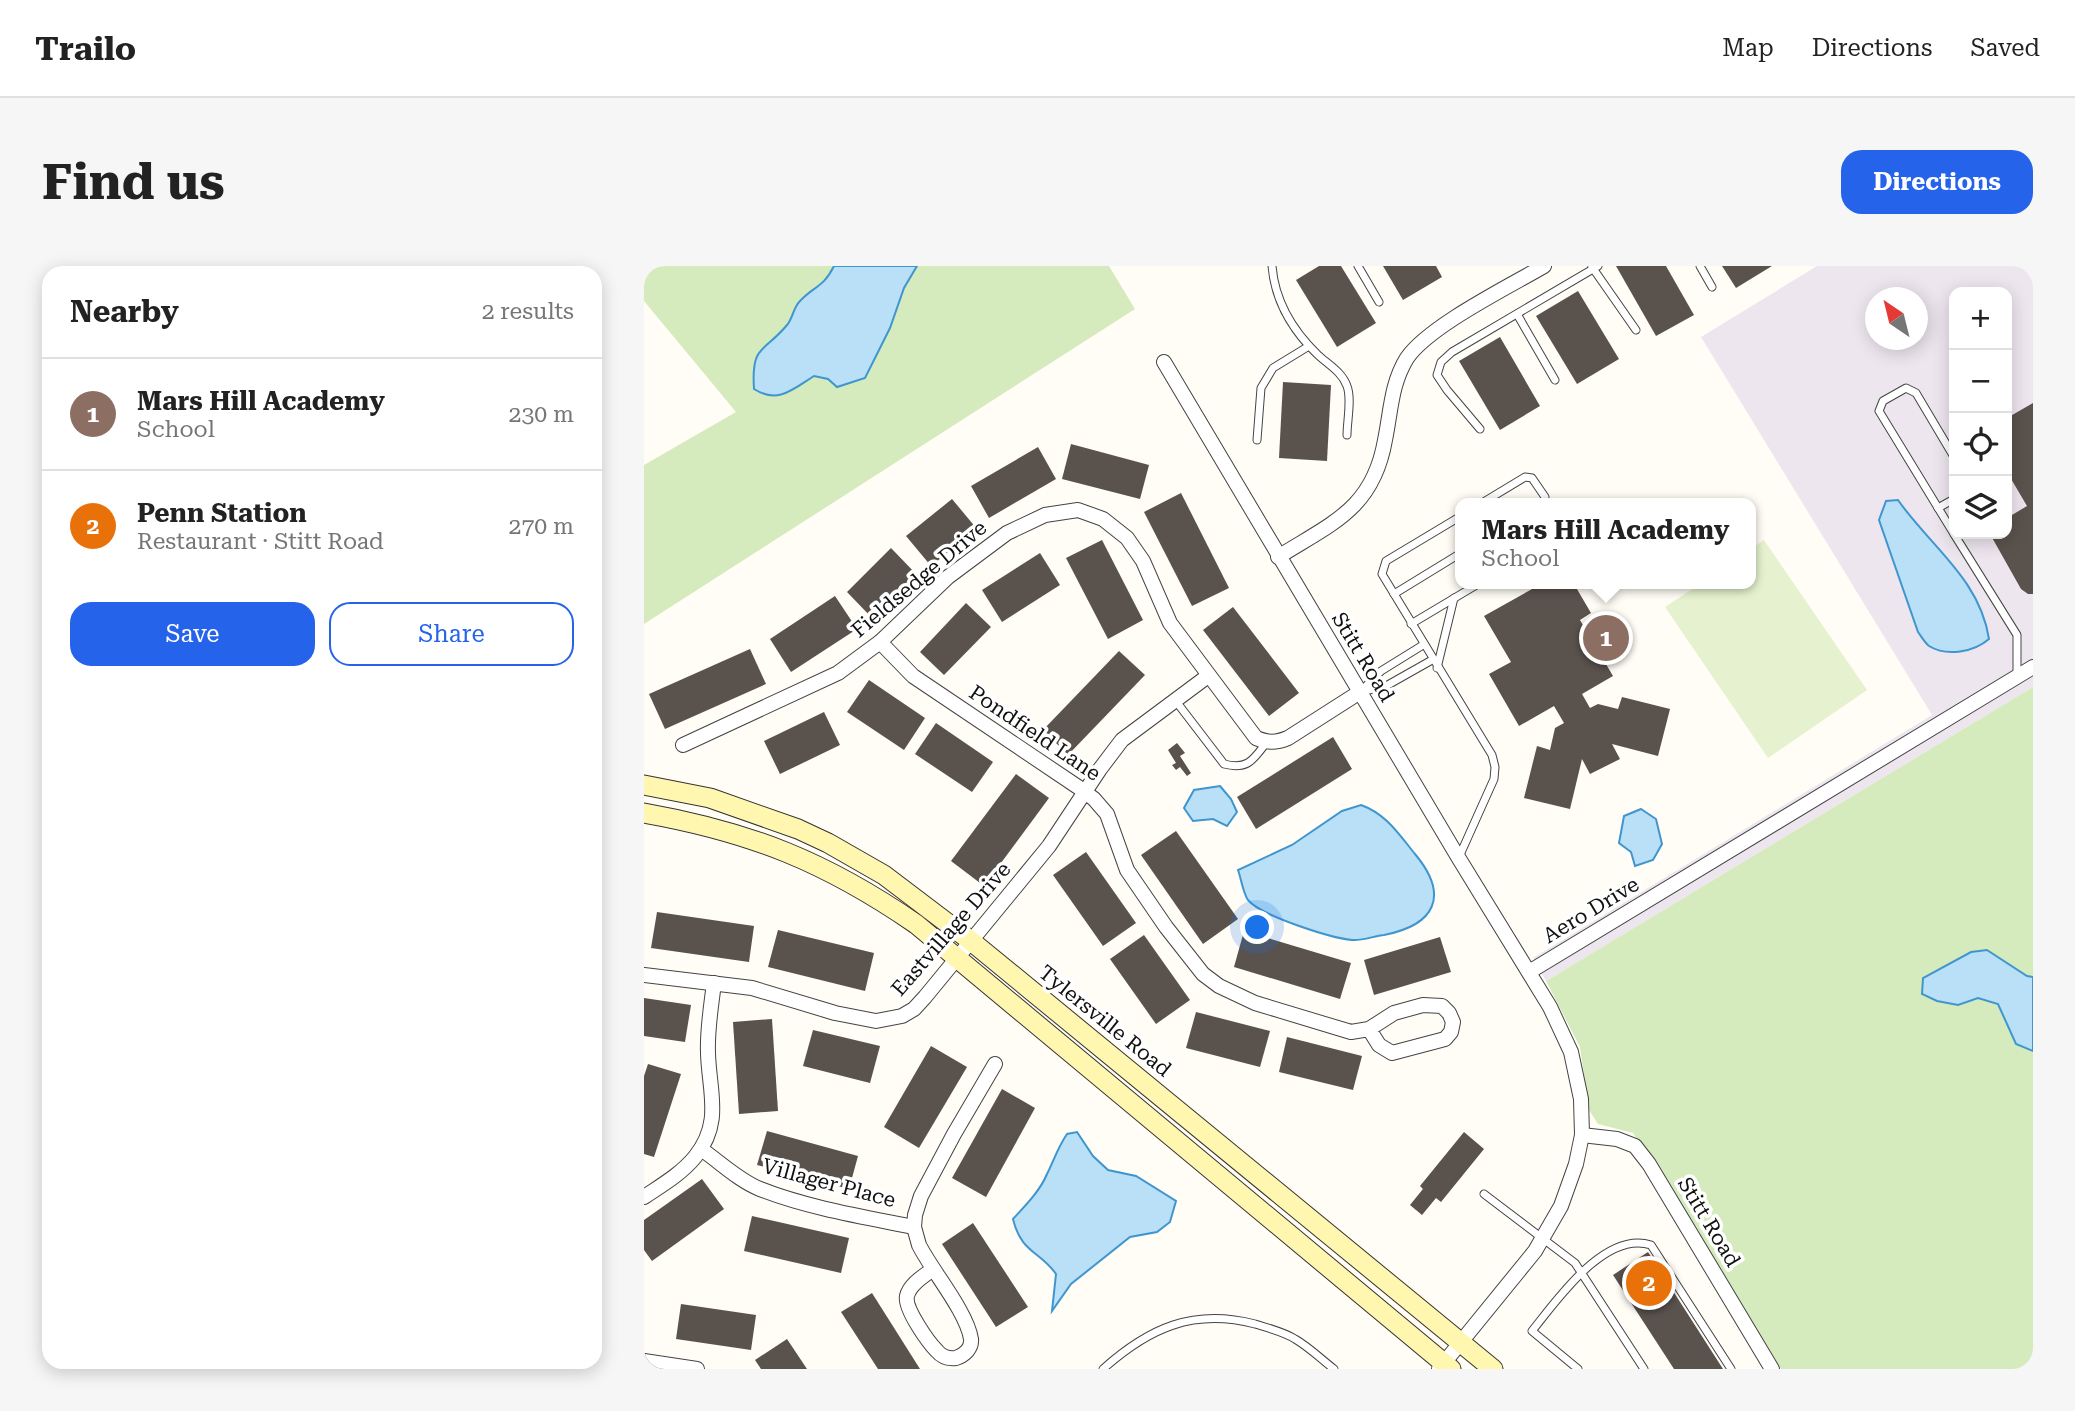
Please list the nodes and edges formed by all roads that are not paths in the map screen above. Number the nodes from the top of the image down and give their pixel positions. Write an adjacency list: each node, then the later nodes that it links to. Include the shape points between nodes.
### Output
1 (1272, 266): 10 (lane, via 1276,293)
2 (1358, 266): 7 (lane)
3 (1544, 266): 24 (street, via 1444,326 1414,350 1392,392 1383,451 1369,488 1340,519)
4 (1700, 266): 6 (lane)
5 (1595, 267): 8 (lane); 9 (lane)
6 (1712, 287)
7 (1379, 302)
8 (1517, 314): 12 (lane); 13 (lane, via 1441,362 1437,375)
9 (1636, 330)
10 (1308, 346): 14 (lane, via 1338,371 1348,388); 15 (lane, via 1273,368 1261,388)
11 (1164, 362): 24 (street, Stitt Road)
12 (1555, 380)
13 (1480, 429)
14 (1347, 435)
15 (1256, 440)
16 (1949, 449): 20 (lane, via 1916,393 1906,388 1882,401 1879,411)
17 (1490, 498): 18 (lane, via 1525,477 1532,478)
18 (1545, 498)
19 (1949, 502): 20 (lane)
20 (1938, 508): 22 (lane)
21 (1455, 520): 27 (lane, via 1386,561 1382,574)
22 (1949, 526)
23 (1957, 539): 36 (lane, via 2017,635)
24 (1278, 557): 37 (street, Stitt Road)
25 (1455, 557): 27 (lane)
26 (1469, 589): 28 (lane)
27 (1394, 594): 29 (lane)
28 (1454, 598): 29 (lane); 34 (lane)
29 (1411, 624): 31 (lane)
30 (880, 642): 35 (street, Fieldsedge Drive, via 948,578 1007,533 1045,515 1078,510 1103,519 1127,538 1143,561 1170,623); 40 (street, Fieldsedge Drive, via 838,673); 42 (street, Pondfield Lane, via 913,676)
31 (1423, 645): 32 (lane); 37 (lane, via 1381,671)
32 (1432, 660): 34 (lane); 37 (lane, via 1386,685)
33 (2033, 667): 36 (street, Aero Drive)
34 (1437, 668): 44 (lane, via 1495,767 1494,779)
35 (1209, 676): 38 (street, Eastvillage Drive); 39 (street, Fieldsedge Drive, via 1249,730)
36 (2017, 676): 47 (street, Aero Drive)
37 (1360, 692): 39 (street, via 1288,738); 44 (street, Stitt Road)
38 (1175, 699): 39 (lane, via 1224,764 1236,767 1252,761); 42 (street, Eastvillage Drive, via 1122,740)
39 (1266, 743)
40 (682, 745)
41 (644, 785): 45 (main road, Tylersville Road, via 710,798 828,843 884,875)
42 (1085, 792): 45 (street, Eastvillage Drive, via 1049,846); 50 (street, Pondfield Lane, via 1107,814 1127,870 1203,974 1255,1003 1341,1030)
43 (644, 813): 46 (main road, via 751,838 807,860 880,899)
44 (1458, 858): 47 (street, Stitt Road)
45 (971, 941): 46 (street, Eastvillage Drive); 60 (main road, Tylersville Road)
46 (958, 957): 49 (street, Eastvillage Drive, via 914,1009 887,1021 860,1020 752,988); 62 (main road)
47 (1529, 972): 52 (street, via 1571,1052 1581,1099)
48 (644, 975): 49 (street, Eastvillage Drive)
49 (714, 984): 53 (street, via 708,1027 713,1106)
50 (1369, 1030): 50 (street, via 1392,1053 1445,1039 1453,1022 1450,1013 1433,1004 1394,1013)
51 (995, 1064): 56 (street, via 921,1196)
52 (1582, 1135): 57 (street, via 1565,1196); 70 (street, Stitt Road, via 1634,1146 1649,1164)
53 (701, 1149): 55 (street, via 676,1176); 56 (street, Villager Place, via 760,1189)
54 (1484, 1194): 57 (lane)
55 (644, 1197)
56 (914, 1227): 58 (street)
57 (1543, 1239): 59 (lane); 60 (street)
58 (933, 1269): 58 (street, via 966,1322 972,1341 968,1350 951,1359 934,1349 907,1306 911,1286)
59 (1581, 1271): 67 (lane, via 1532,1331); 68 (lane); 69 (lane, via 1611,1251 1638,1241 1651,1245)
60 (1461, 1341): 62 (street); 66 (main road, Tylersville Road)
61 (644, 1361): 63 (street)
62 (1445, 1367)
63 (697, 1369)
64 (1103, 1369): 65 (lane, via 1150,1334 1205,1318 1265,1327 1295,1339)
65 (1334, 1369)
66 (1493, 1369)
67 (1578, 1369)
68 (1644, 1369)
69 (1731, 1369)
70 (1772, 1369)

